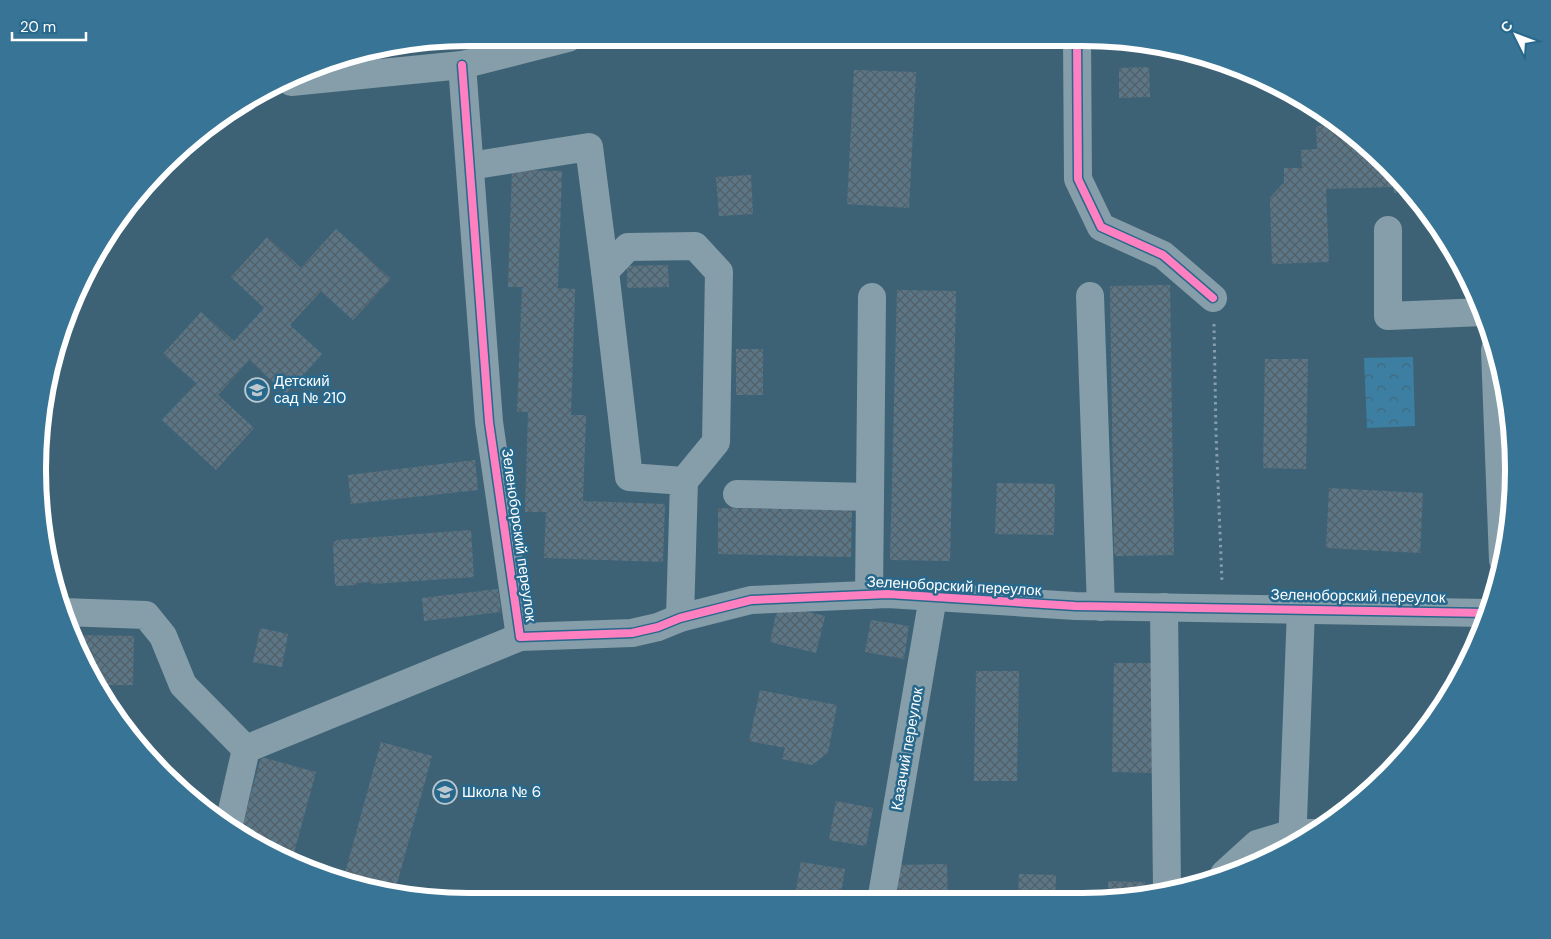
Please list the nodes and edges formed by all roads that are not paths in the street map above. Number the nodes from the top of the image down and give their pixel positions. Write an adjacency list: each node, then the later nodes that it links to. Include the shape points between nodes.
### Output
1 (535, 46): 3 (street)
2 (1077, 46): 10 (street, via 1078,179 1101,227 1163,255)
3 (462, 64): 4 (street); 5 (street, Зеленоборский переулок)
4 (302, 81)
5 (470, 166): 7 (street, via 589,147); 25 (street, Зеленоборский переулок, via 489,422)
6 (1388, 230): 11 (street, via 1388,316)
7 (605, 271): 14 (street, via 629,477); 14 (street, via 628,247 695,246 719,272 716,442)
8 (1090, 296): 19 (street)
9 (872, 297): 16 (street)
10 (1213, 298)
11 (1475, 312)
12 (1501, 414): 13 (street)
13 (1504, 449)
14 (684, 481): 24 (street)
15 (737, 494): 16 (street)
16 (870, 497): 17 (street)
17 (869, 595): 18 (street, Зеленоборский переулок); 24 (street, Зеленоборский переулок, via 751,600)
18 (933, 597): 19 (street, Зеленоборский переулок); 32 (street, Казачий переулок)
19 (1101, 607): 20 (street, Зеленоборский переулок)
20 (1164, 607): 21 (street, Зеленоборский переулок); 31 (street)
21 (1301, 609): 23 (street, Зеленоборский переулок); 28 (street)
22 (71, 612): 26 (street, via 146,615 163,636 183,685)
23 (1480, 613)
24 (680, 618): 25 (street, Зеленоборский переулок, via 632,633)
25 (520, 637): 26 (street)
26 (246, 749): 27 (street)
27 (230, 818)
28 (1299, 832)
29 (1288, 839): 30 (street, via 1258,844)
30 (1236, 864)
31 (1167, 884)
32 (882, 893)

